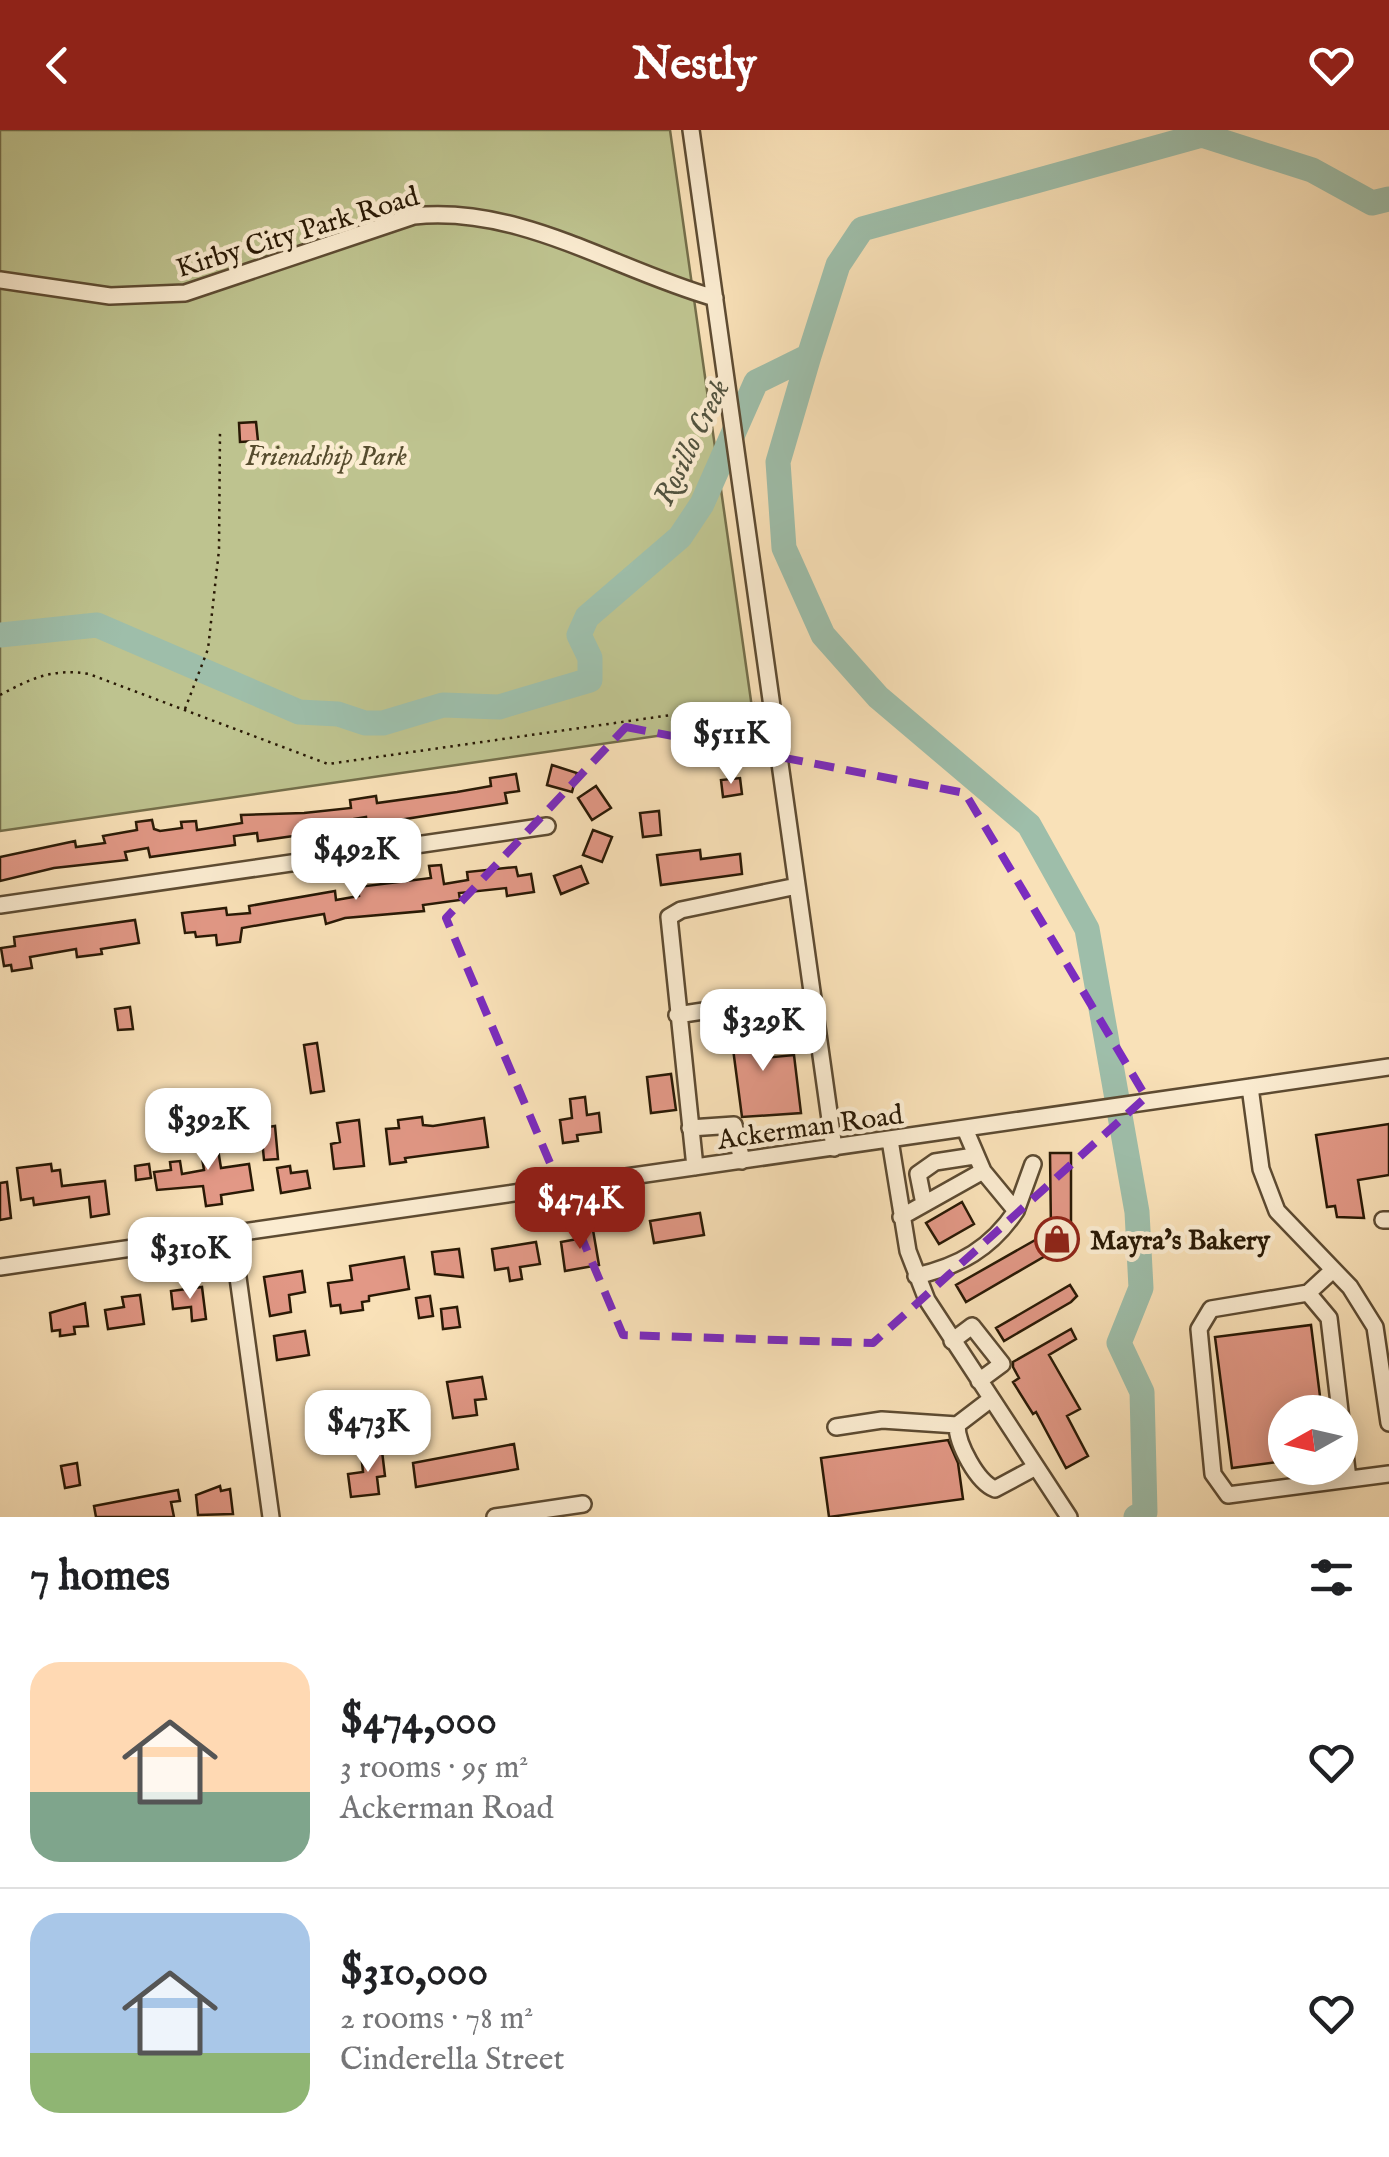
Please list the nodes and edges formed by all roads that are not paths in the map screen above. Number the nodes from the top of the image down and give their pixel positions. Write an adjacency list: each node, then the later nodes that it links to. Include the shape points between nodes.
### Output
1 (690, 130): 3 (street)
2 (0, 280): 3 (street, Kirby City Park Road, via 110,296 185,293 414,216 446,214 476,215 546,236)
3 (715, 298): 5 (street)
4 (547, 826): 6 (street)
5 (797, 886): 7 (street); 8 (street, via 680,910 669,918)
6 (0, 905)
7 (814, 1001): 8 (street); 14 (street)
8 (677, 1015): 11 (street)
9 (1389, 1067): 10 (street, Ackerman Road)
10 (1250, 1087): 12 (street, Ackerman Road); 25 (street, via 1268,1192 1292,1230)
11 (690, 1128): 16 (street, via 734,1125); 18 (street)
12 (966, 1129): 13 (street, Ackerman Road); 15 (street)
13 (890, 1140): 14 (street, Ackerman Road); 22 (street)
14 (834, 1148): 16 (street, Ackerman Road)
15 (974, 1156): 19 (street); 20 (street, via 935,1162 918,1174)
16 (742, 1161): 18 (street, Ackerman Road)
17 (1033, 1164): 21 (street)
18 (695, 1168): 23 (street, Ackerman Road)
19 (983, 1171): 20 (street); 21 (street)
20 (924, 1204): 22 (street)
21 (1016, 1211): 26 (street, via 997,1238 945,1269)
22 (901, 1217): 26 (street)
23 (232, 1234): 24 (street, Ackerman Road); 42 (street)
24 (0, 1268)
25 (1333, 1270): 27 (street); 32 (street, via 1375,1327)
26 (916, 1276): 28 (street)
27 (1308, 1294): 30 (street, via 1329,1318); 38 (street, via 1211,1309 1198,1330 1220,1490)
28 (952, 1341): 29 (street); 29 (street, via 972,1326 1002,1364)
29 (979, 1381): 31 (street)
30 (1338, 1395)
31 (991, 1399): 33 (street); 35 (street)
32 (1389, 1423)
33 (957, 1424): 34 (street, via 882,1420); 35 (street, via 989,1488)
34 (836, 1428)
35 (1036, 1467): 40 (street)
36 (1389, 1474): 37 (street)
37 (1358, 1478)
38 (1300, 1485)
39 (584, 1504): 41 (street)
40 (1067, 1514)
41 (516, 1516): 43 (street)
42 (270, 1517)
43 (496, 1517)

